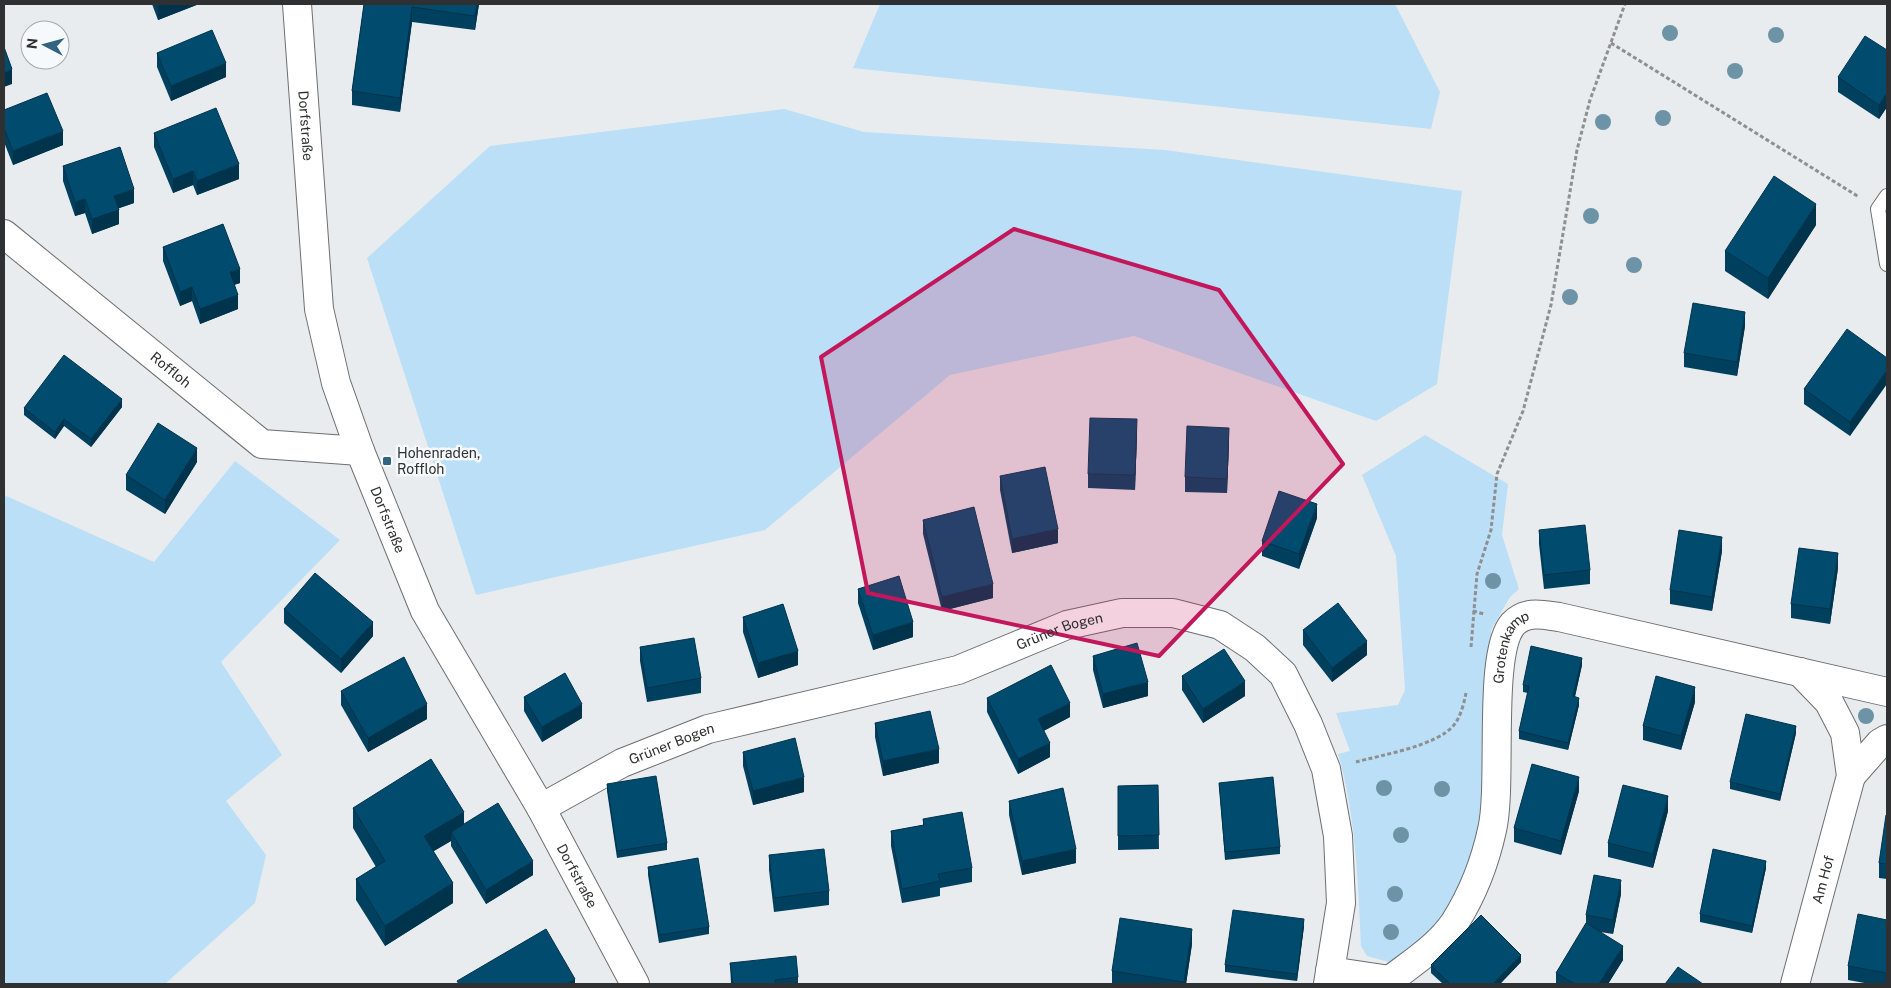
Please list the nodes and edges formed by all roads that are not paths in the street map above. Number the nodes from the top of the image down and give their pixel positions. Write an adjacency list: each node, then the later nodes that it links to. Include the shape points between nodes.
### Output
1 (297, 4): 5 (street, Dorfstraße, via 319,309 336,383)
2 (1887, 196): 4 (lane, via 1878,209)
3 (4, 234): 5 (street, Roffloh, via 262,444)
4 (1887, 264)
5 (360, 451): 10 (street, Dorfstraße, via 425,611)
6 (1800, 672): 7 (street, Grotenkamp); 9 (street, Am Hof, via 1829,702 1845,733); 12 (street, Grotenkamp, via 1559,617 1531,613 1513,624 1503,648 1496,708 1498,782 1492,830 1477,878 1454,923)
7 (1887, 692)
8 (1887, 739): 9 (street, Am Hof)
9 (1851, 776): 14 (street, Am Hof)
10 (541, 808): 11 (street, Grüner Bogen, via 622,763 708,729 958,670 1067,625 1122,613 1173,613 1220,625 1255,648 1283,674 1308,724 1326,769 1338,836 1341,903); 13 (street, Dorfstraße)
11 (1329, 978): 12 (street, Grüner Bogen)
12 (1390, 982)
13 (635, 984)
14 (1795, 984)

